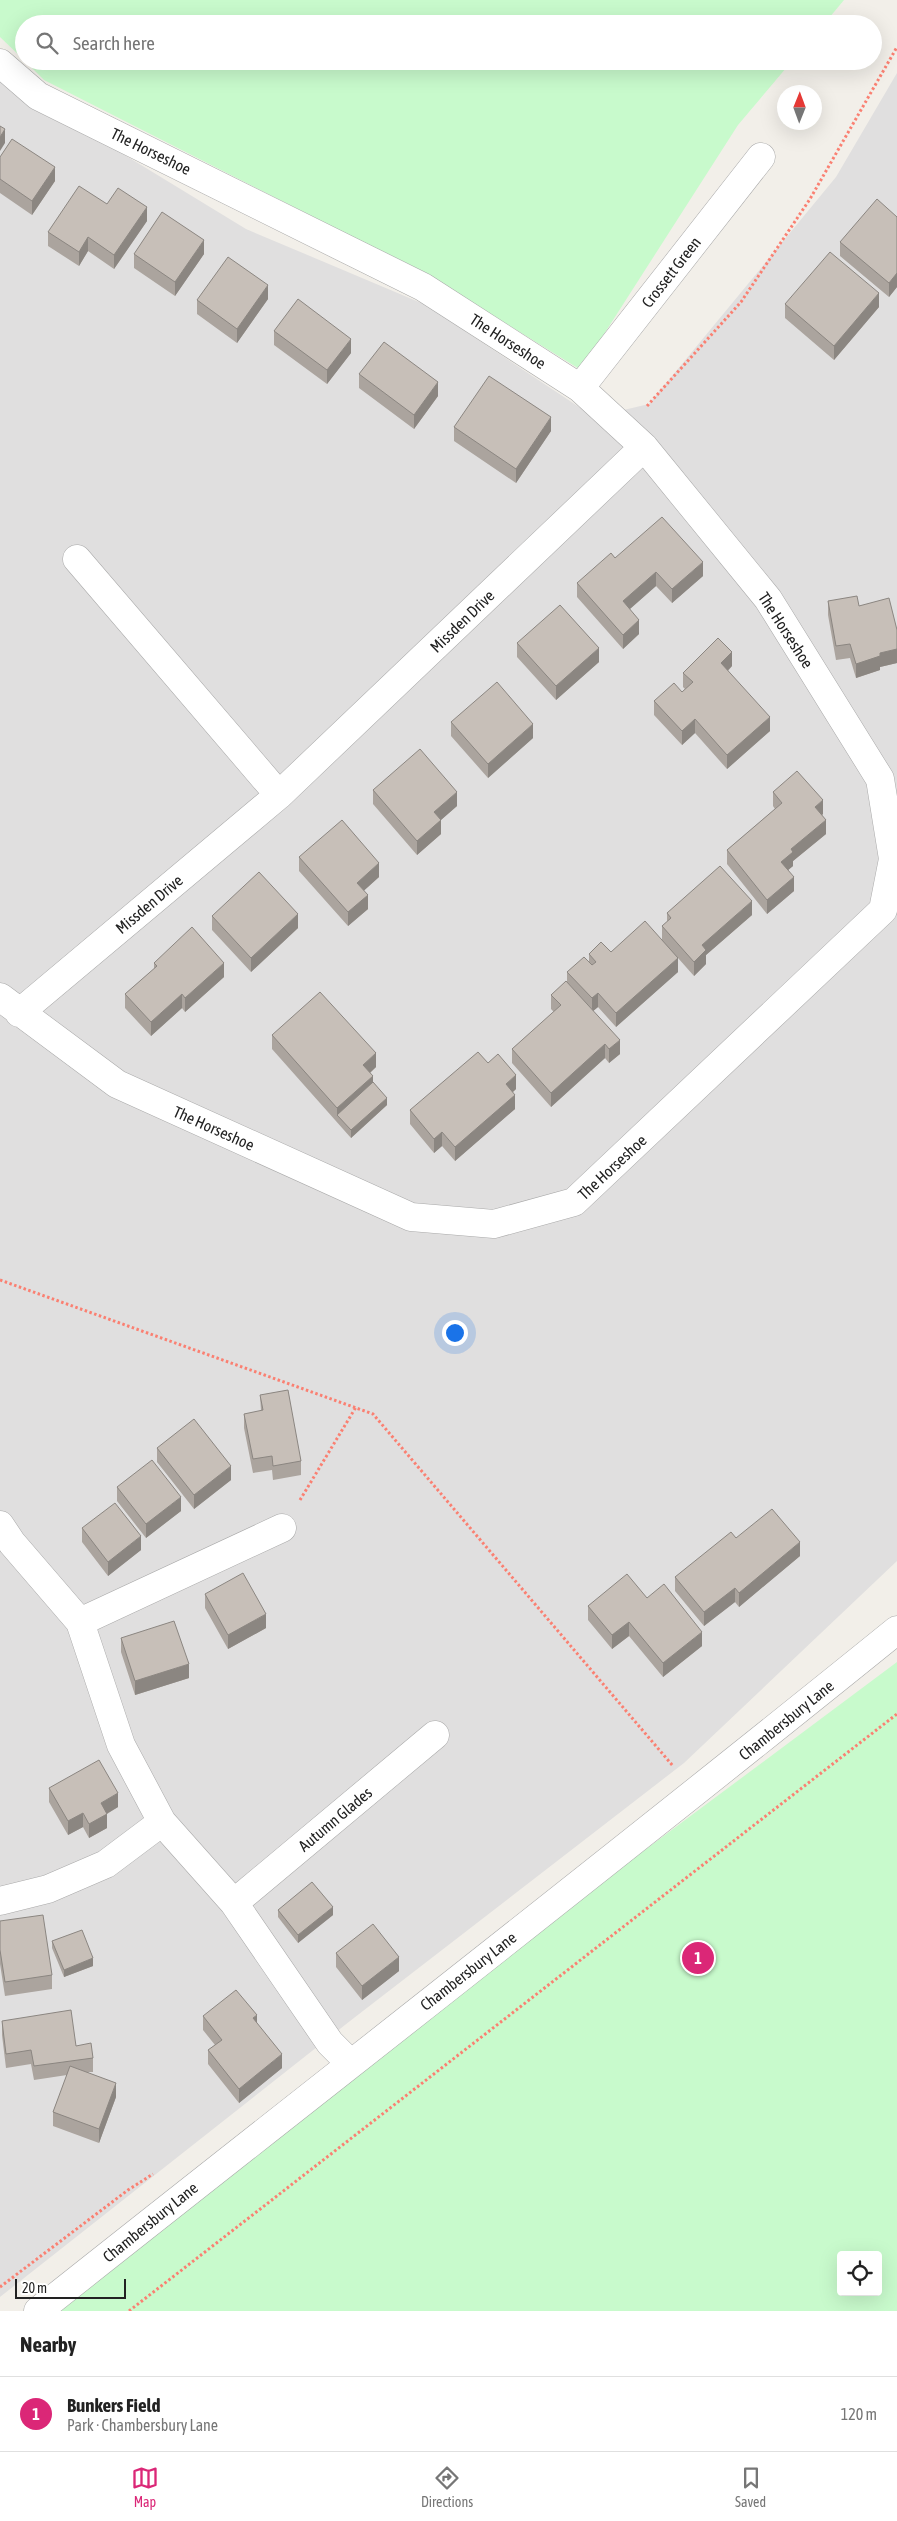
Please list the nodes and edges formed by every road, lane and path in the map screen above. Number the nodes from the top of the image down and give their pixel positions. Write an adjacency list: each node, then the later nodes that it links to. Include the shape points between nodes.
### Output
1 (897, 47): 5 (path, via 810,199 741,302)
2 (0, 63): 4 (street, The Horseshoe, via 38,96 424,287)
3 (761, 157): 4 (street, Crossett Green)
4 (580, 388): 5 (street, The Horseshoe)
5 (635, 439): 7 (street, The Horseshoe, via 768,599); 8 (street, Missden Drive)
6 (77, 559): 8 (street)
7 (888, 775): 9 (street, The Horseshoe, via 893,859 883,910 574,1202 503,1222 412,1217 117,1084)
8 (280, 795): 9 (street, Missden Drive)
9 (9, 1005)
10 (0, 1280): 11 (path)
11 (356, 1407): 12 (path); 18 (path, via 373,1414)
12 (282, 1528): 14 (street)
13 (4, 1540): 14 (street)
14 (80, 1622): 19 (street, via 121,1746)
15 (897, 1630): 18 (street, Chambersbury Lane)
16 (897, 1714): 24 (path)
17 (436, 1735): 21 (street, Autumn Glades)
18 (696, 1793): 22 (street, Chambersbury Lane)
19 (162, 1822): 20 (street, via 106,1864 48,1889); 21 (street)
20 (0, 1901)
21 (234, 1903): 22 (street, via 330,2043)
22 (350, 2063): 23 (street, Chambersbury Lane)
23 (38, 2311)
24 (129, 2311)

